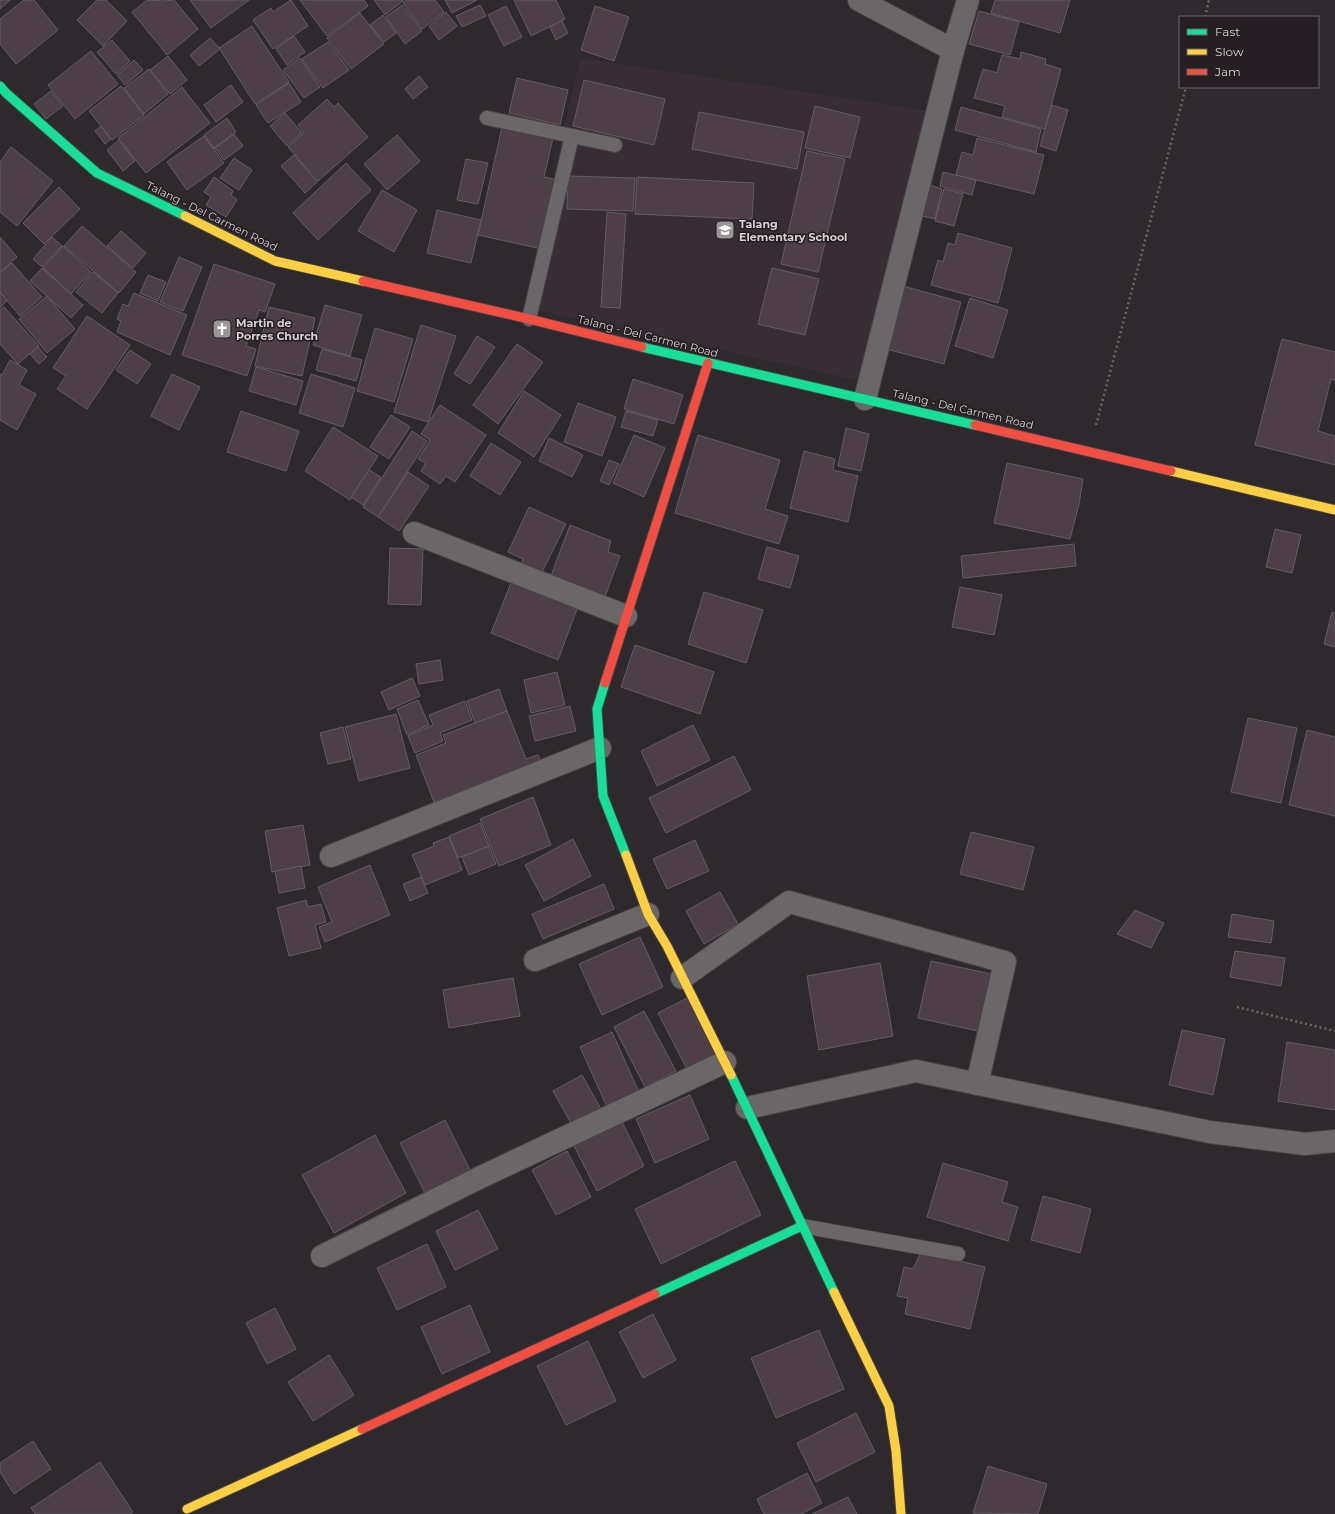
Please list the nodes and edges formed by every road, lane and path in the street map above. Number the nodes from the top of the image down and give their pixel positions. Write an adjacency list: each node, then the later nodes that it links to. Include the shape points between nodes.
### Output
1 (859, 0): 5 (street)
2 (968, 0): 5 (street)
3 (1209, 0): 4 (path)
4 (1205, 16)
5 (953, 50): 13 (street)
6 (0, 86): 11 (street, Talang - Del Carmen Road, via 97,173 275,260)
7 (1186, 88): 14 (path)
8 (488, 118): 9 (lane)
9 (572, 136): 10 (lane); 11 (lane)
10 (615, 145)
11 (528, 319): 12 (street, Talang - Del Carmen Road)
12 (708, 363): 13 (street, Talang - Del Carmen Road); 17 (street)
13 (865, 399): 14 (street, Talang - Del Carmen Road)
14 (1089, 451): 15 (street, Talang - Del Carmen Road)
15 (1335, 510)
16 (414, 533): 17 (street)
17 (626, 616): 18 (street, via 597,709)
18 (600, 748): 19 (street); 20 (street, via 602,796)
19 (331, 856)
20 (648, 914): 21 (street); 22 (street)
21 (535, 960)
22 (682, 978): 25 (street); 26 (street, via 789,902 1005,962)
23 (1237, 1007): 24 (path)
24 (1335, 1031)
25 (725, 1062): 27 (street); 31 (street, via 481,1177)
26 (977, 1084): 27 (street, via 916,1071); 28 (street, via 1210,1132 1306,1144)
27 (747, 1108): 29 (street)
28 (1335, 1141)
29 (802, 1226): 30 (lane); 32 (street); 33 (street, via 889,1406)
30 (958, 1254)
31 (322, 1256)
32 (187, 1509)
33 (901, 1514)

